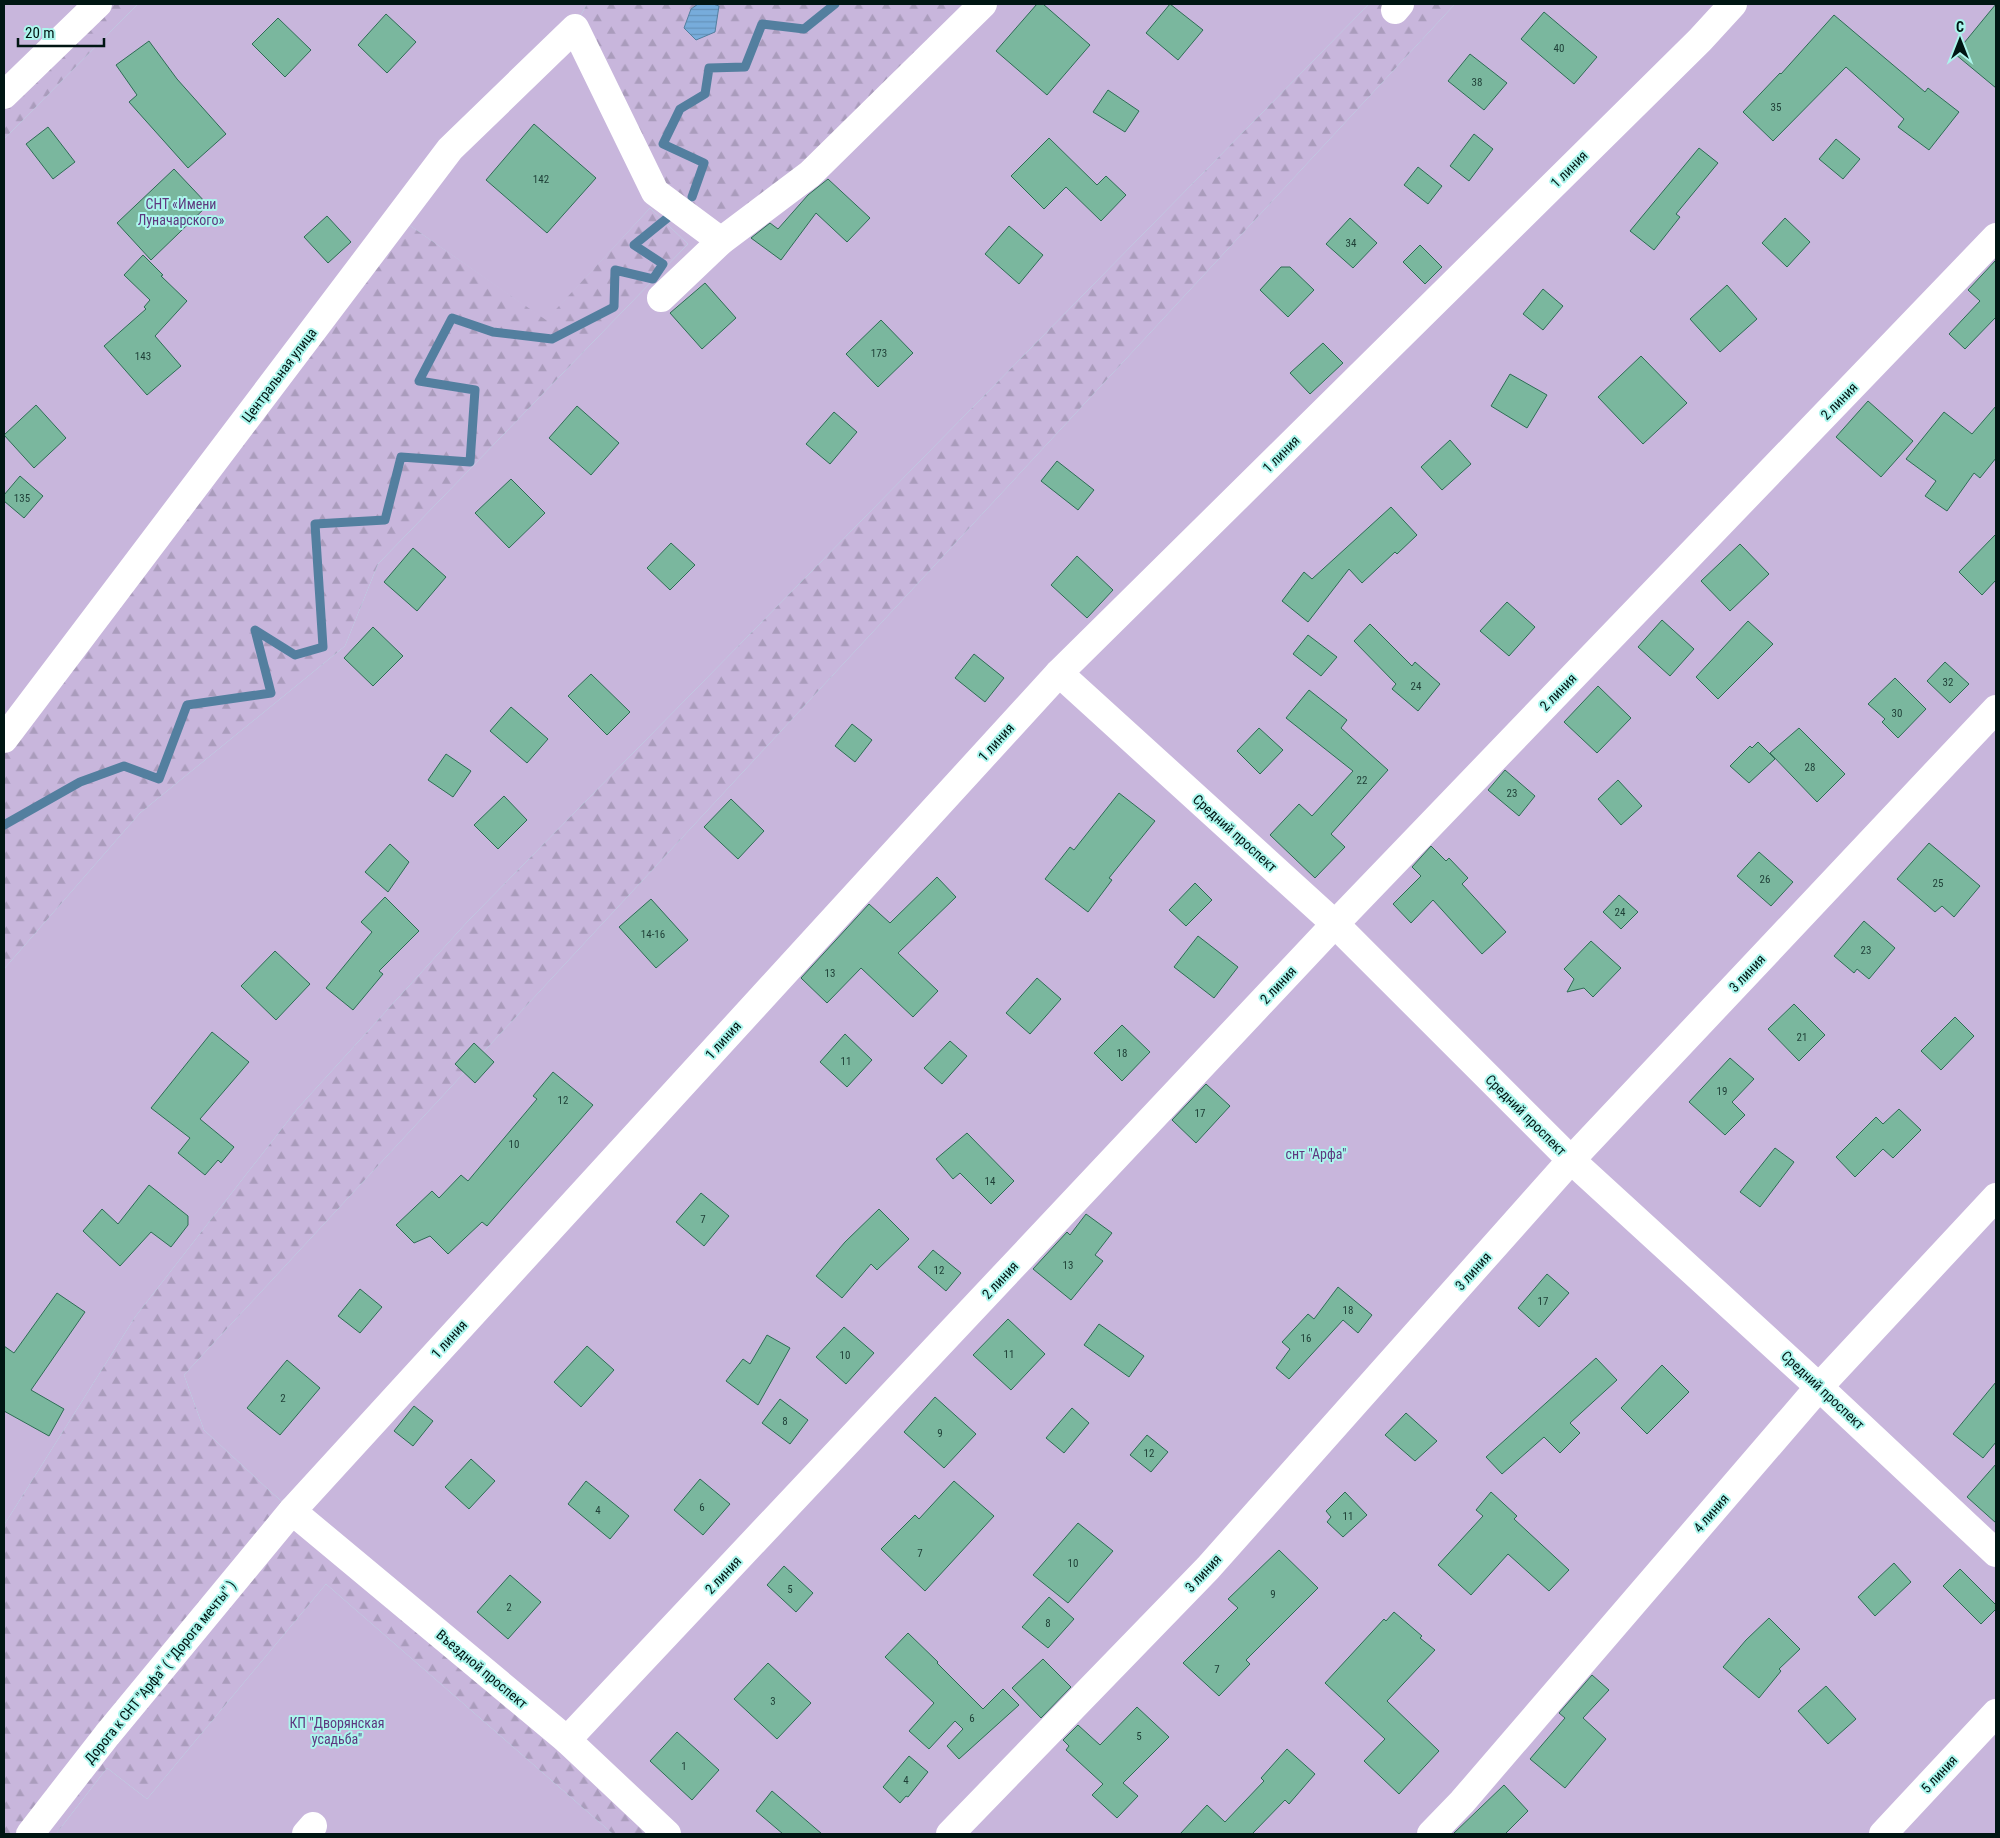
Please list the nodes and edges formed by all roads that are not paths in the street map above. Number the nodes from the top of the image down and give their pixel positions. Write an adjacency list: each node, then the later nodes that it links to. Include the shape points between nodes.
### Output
1 (98, 4): 4 (street)
2 (984, 4): 6 (street, via 810,174)
3 (1733, 4): 8 (street, 1 линия)
4 (4, 95)
5 (1996, 237): 11 (street, 2 линия)
6 (721, 241): 7 (street); 10 (street, Центральная улица, via 655,192 575,28 450,150)
7 (661, 298)
8 (1059, 673): 11 (street, Средний проспект); 15 (street, 1 линия)
9 (1996, 709): 12 (street, 3 линия)
10 (4, 739)
11 (1335, 924): 12 (street, Средний проспект); 18 (street, 2 линия)
12 (1571, 1160): 14 (street, Средний проспект); 21 (street, 3 линия, via 1208,1568)
13 (1996, 1197): 14 (street, 4 линия)
14 (1819, 1387): 16 (street, Средний проспект); 22 (street, 4 линия)
15 (292, 1511): 18 (street, Въездной проспект); 19 (street, Дорога к СНТ "Арфа" ( "Дорога мечты" ), via 107,1734)
16 (1996, 1553)
17 (1996, 1713): 23 (street, 5 линия)
18 (567, 1740): 20 (street, Въездной проспект)
19 (30, 1834)
20 (667, 1834)
21 (950, 1834)
22 (1431, 1834)
23 (1883, 1834)

